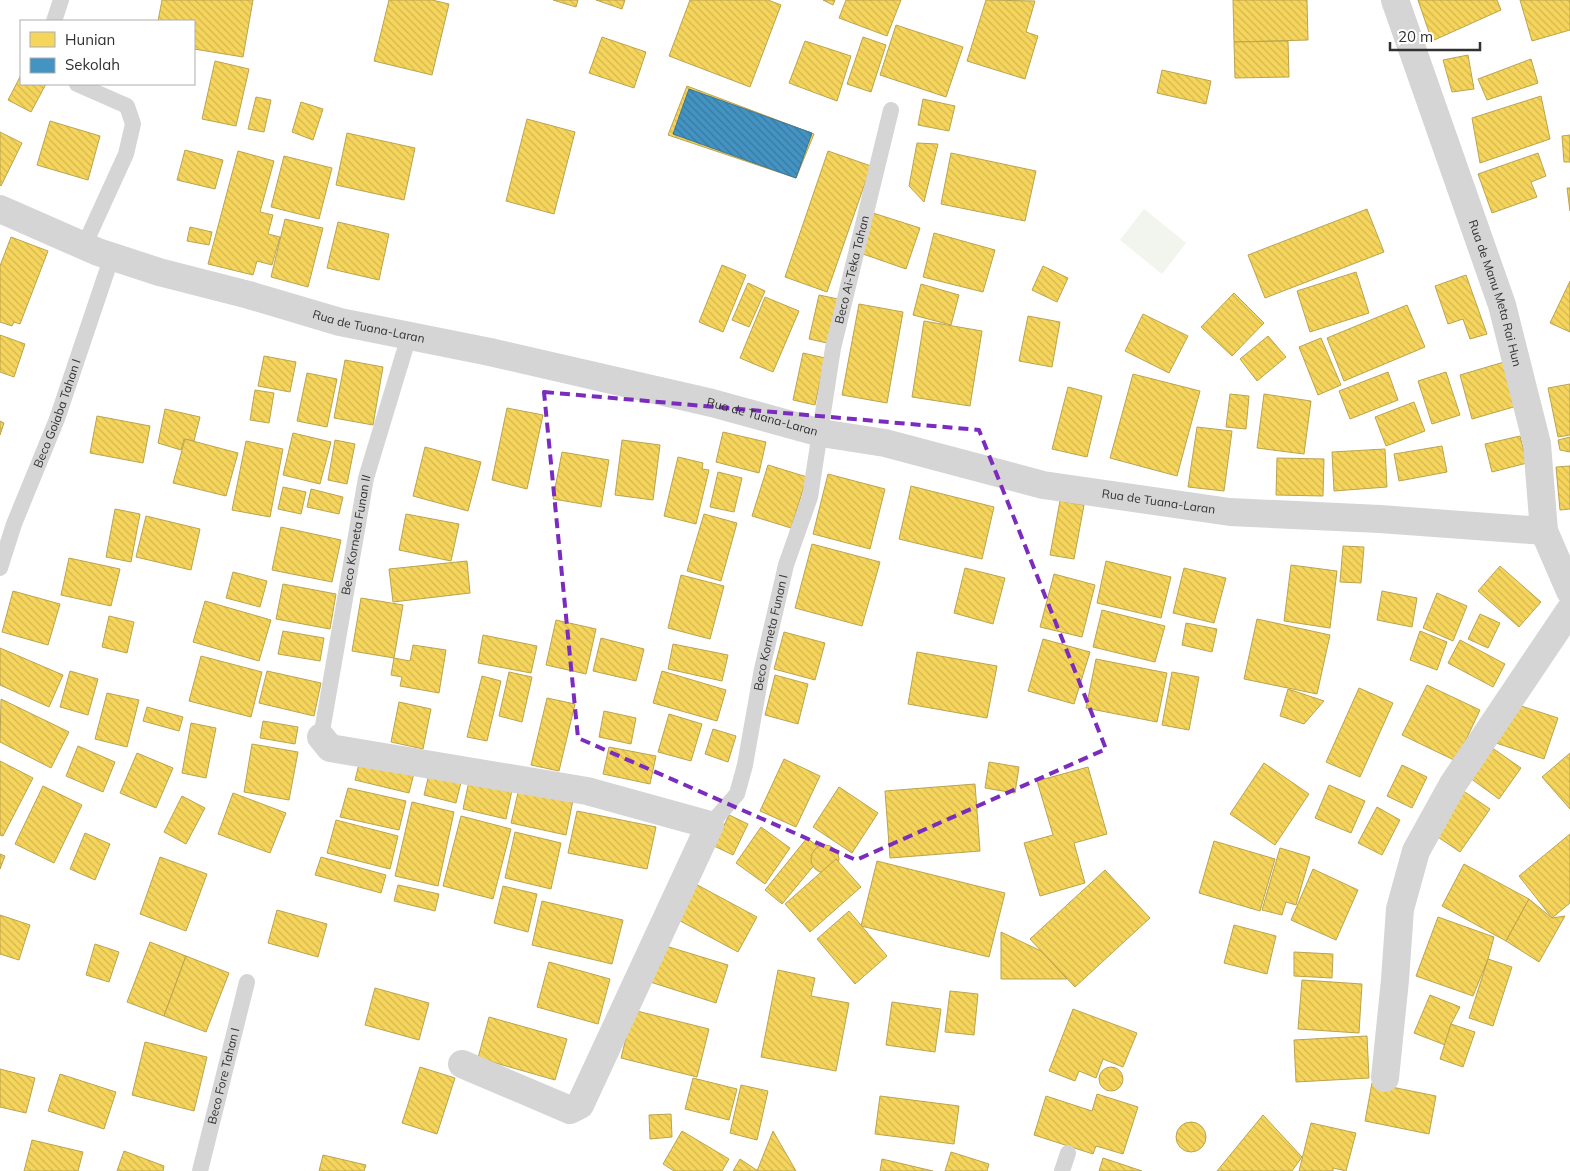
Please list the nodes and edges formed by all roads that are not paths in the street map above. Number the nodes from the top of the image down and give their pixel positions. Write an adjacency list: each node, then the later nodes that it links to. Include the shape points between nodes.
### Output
1 (61, 0): 3 (lane)
2 (1395, 0): 11 (street, Rua de Manu Meta Rai Hun, via 1502,305 1537,444)
3 (54, 20)
4 (79, 85): 7 (lane, via 126,106 133,124 126,154)
5 (891, 110): 10 (lane, Beco Ai-Teka Tahan, via 833,348)
6 (0, 209): 7 (street, Rua de Tuana-Laran)
7 (84, 246): 8 (street, Rua de Tuana-Laran)
8 (112, 256): 9 (street, Rua de Tuana-Laran, via 340,322); 12 (lane, Beco Goiaba Tahan I, via 58,419 14,524)
9 (409, 336): 10 (street, Rua de Tuana-Laran, via 712,403); 15 (lane, Beco Korneta Funan II, via 366,478)
10 (821, 433): 11 (street, Rua de Tuana-Laran, via 885,443 1043,485 1230,512 1380,519); 16 (lane, Beco Korneta Funan I, via 810,497 786,564 762,669 745,765 736,794)
11 (1544, 532): 13 (street, Rua de Manu Meta Rai Hun)
12 (0, 568)
13 (1570, 591)
14 (1570, 610): 19 (street, via 1452,784 1416,851 1400,909)
15 (321, 737): 16 (street, via 330,748 587,791)
16 (710, 825): 18 (street, via 580,1105 570,1110)
17 (247, 982): 21 (lane, Beco Fore Tahan I)
18 (462, 1064)
19 (1385, 1078)
20 (1068, 1154): 22 (lane)
21 (200, 1171)
22 (1062, 1171)

